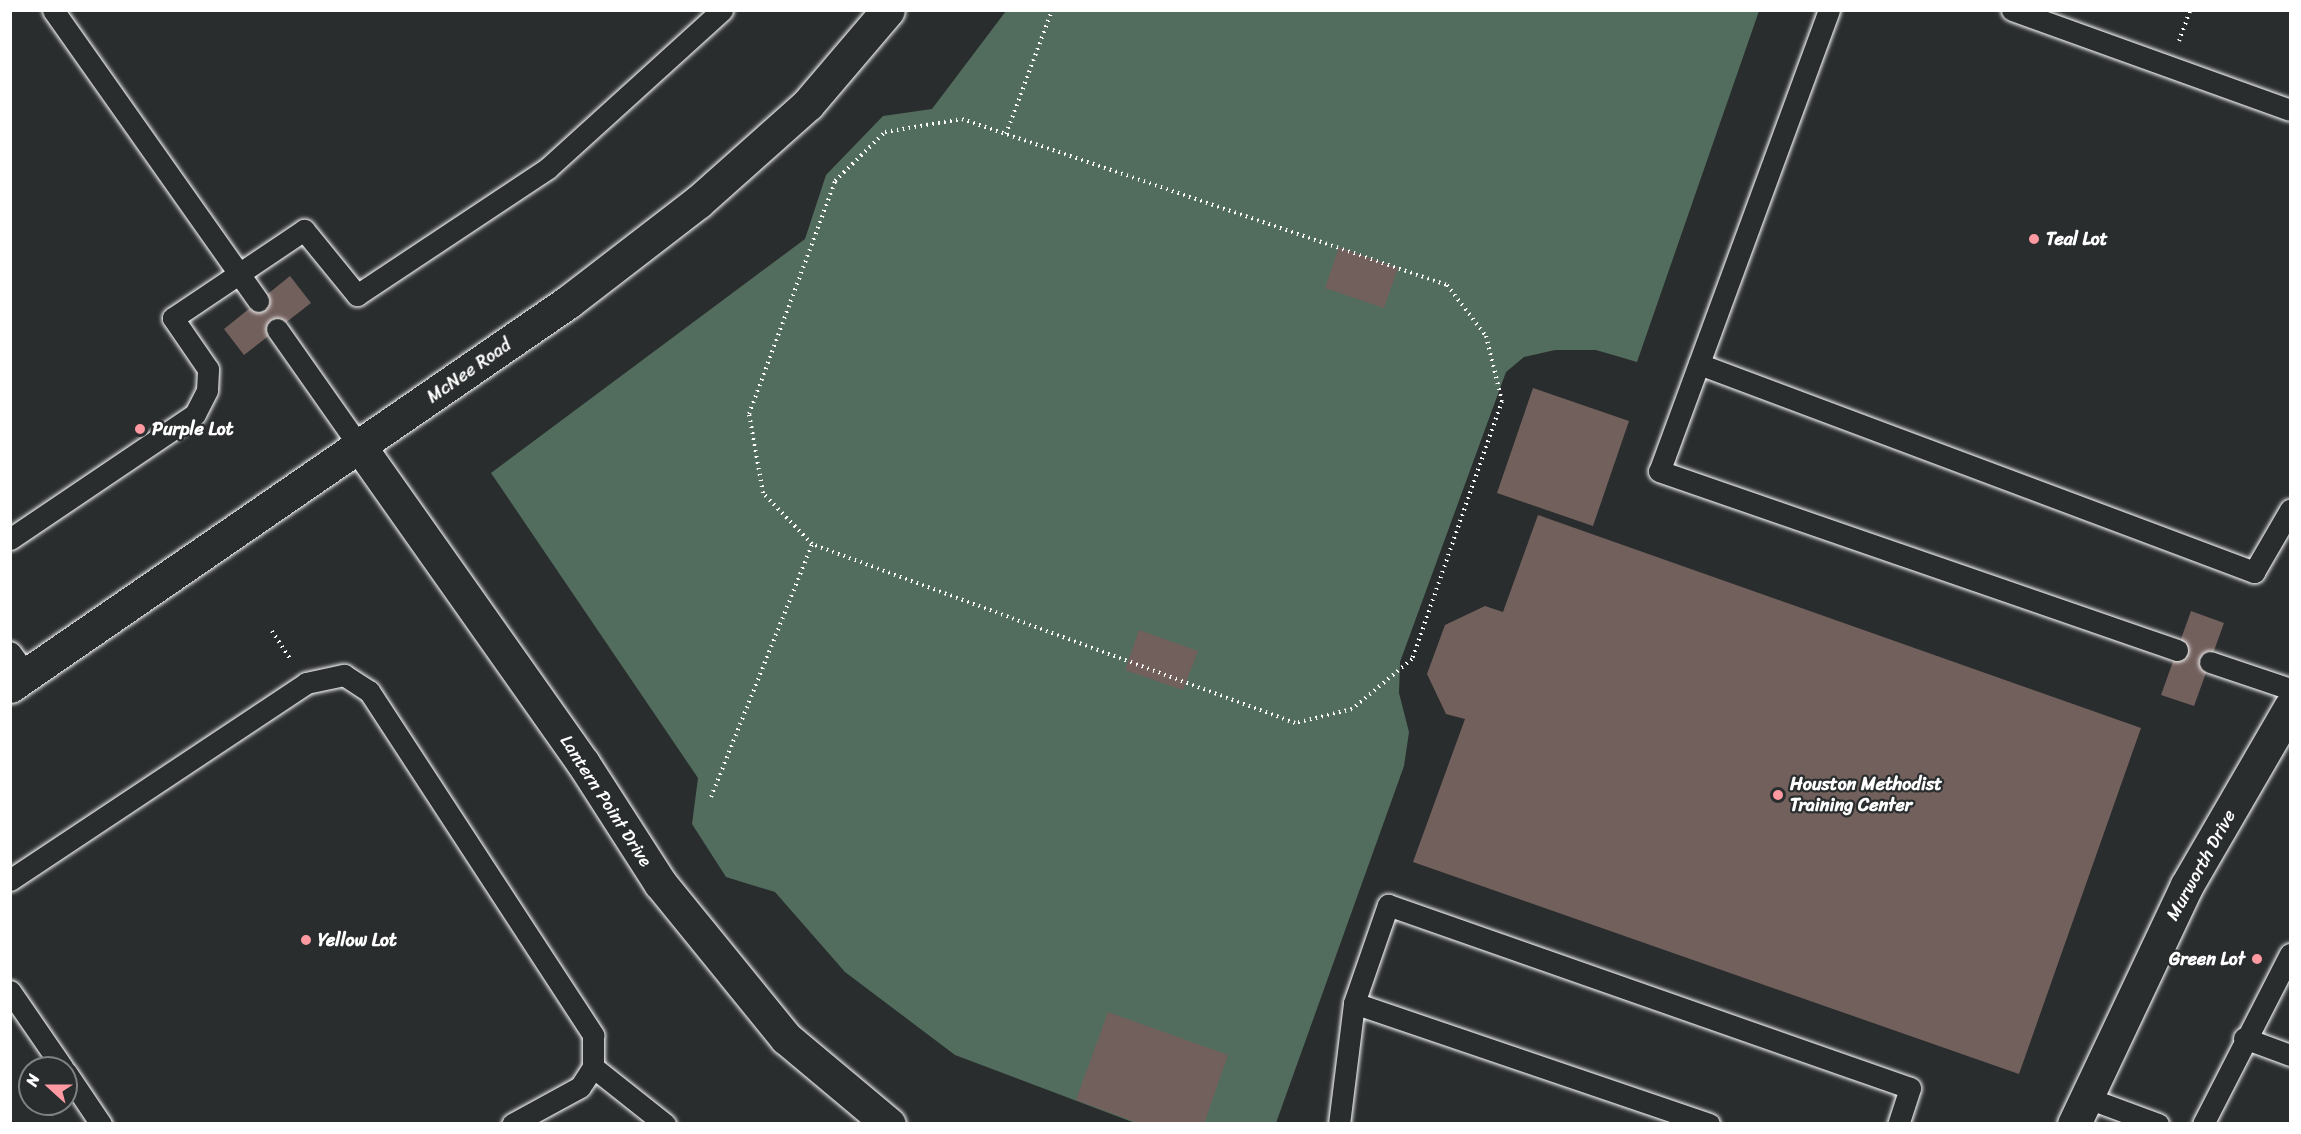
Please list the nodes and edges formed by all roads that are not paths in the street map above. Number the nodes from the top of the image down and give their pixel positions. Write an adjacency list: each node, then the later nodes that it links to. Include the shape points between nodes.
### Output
1 (53, 10): 7 (lane)
2 (722, 10): 7 (lane, via 548,168 357,295 304,230)
3 (888, 10): 11 (street, McNee Road, via 808,104 698,202 568,302)
4 (1829, 10): 10 (lane)
5 (2012, 10): 6 (lane)
6 (2290, 110)
7 (240, 276): 8 (lane); 13 (lane, via 173,318 208,369 207,390 195,414)
8 (258, 302)
9 (278, 329): 11 (lane)
10 (1698, 364): 12 (lane, via 2254,572); 14 (lane, via 1659,471)
11 (360, 447): 16 (street, McNee Road); 32 (street, Lantern Point Drive, via 583,764 660,883 786,1038)
12 (2290, 510)
13 (10, 539)
14 (2177, 650)
15 (2210, 662): 17 (lane)
16 (16, 671)
17 (2290, 689)
18 (2290, 708): 28 (street, Murworth Drive, via 2187,885)
19 (10, 880): 26 (lane, via 306,682 344,675 369,691 593,1035)
20 (2290, 954): 23 (lane)
21 (10, 991): 25 (lane)
22 (1354, 1003): 33 (lane); 34 (lane); 35 (lane, via 1388,905 1910,1088)
23 (2244, 1038): 24 (lane); 37 (lane)
24 (2290, 1055)
25 (55, 1056)
26 (593, 1067): 29 (lane); 31 (lane, via 580,1087)
27 (78, 1090): 30 (lane)
28 (2079, 1110): 36 (lane)
29 (651, 1120)
30 (101, 1124)
31 (512, 1124)
32 (889, 1124)
33 (1339, 1124)
34 (1709, 1124)
35 (1898, 1124)
36 (2158, 1124)
37 (2203, 1124)

